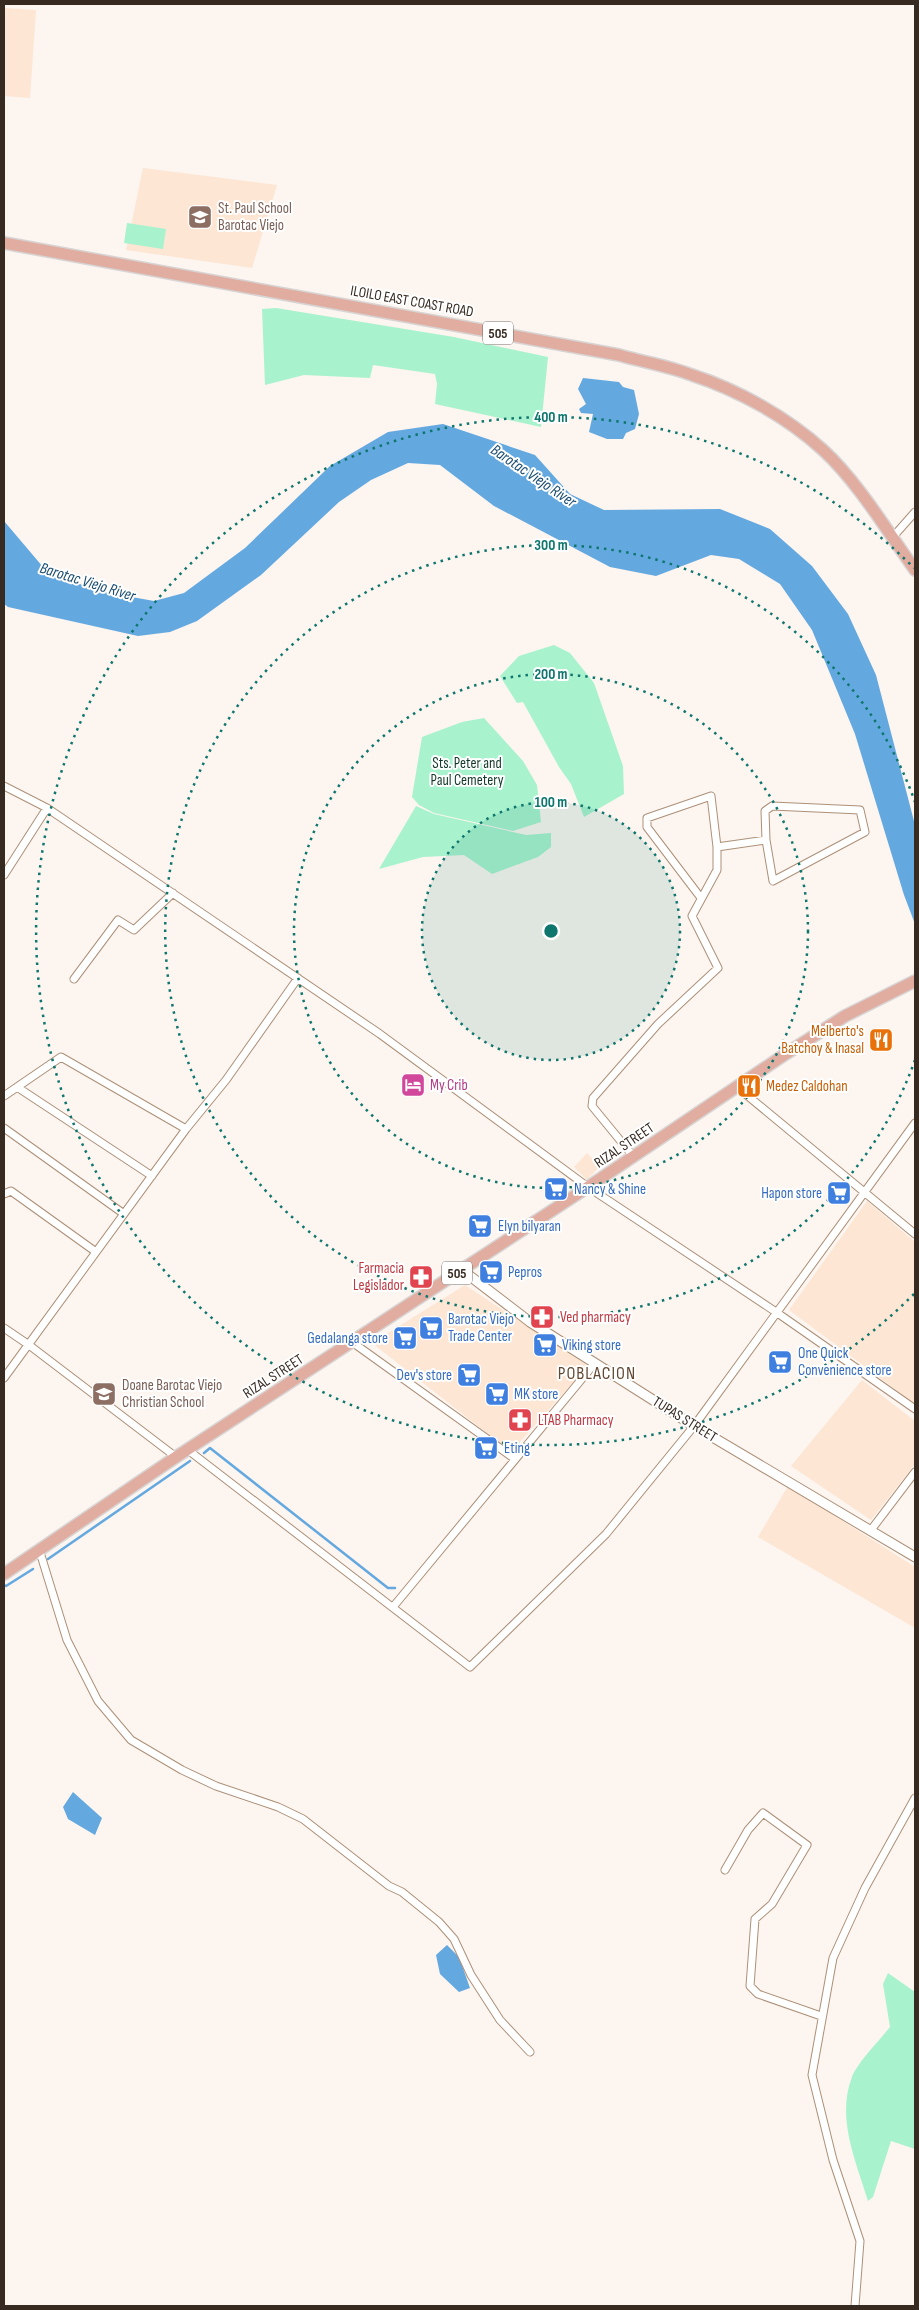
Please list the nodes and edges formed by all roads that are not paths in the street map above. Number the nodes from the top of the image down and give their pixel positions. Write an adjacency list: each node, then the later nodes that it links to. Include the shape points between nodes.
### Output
1 (4, 243): 3 (main road, ILOILO EAST COAST ROAD / 505, via 619,355 692,375 744,397 788,423 824,450)
2 (915, 512): 3 (street)
3 (892, 538): 4 (main road, ILOILO EAST COAST ROAD / 505)
4 (915, 570)
5 (4, 786): 6 (street)
6 (48, 808): 9 (street); 10 (street)
7 (766, 840): 7 (street, via 765,811 772,806 860,810 865,832 773,881); 8 (street)
8 (717, 847): 11 (street, via 717,870); 11 (street, via 710,796 647,818 648,827)
9 (4, 875)
10 (173, 893): 12 (street); 13 (street, via 134,930 118,920)
11 (701, 898): 21 (street, via 692,916 718,968 658,1024 592,1098 592,1106)
12 (298, 978): 20 (street, via 226,1080); 23 (street, via 380,1034)
13 (74, 979)
14 (915, 981): 16 (main road, RIZAL STREET / 505, via 845,1016)
15 (17, 1087): 17 (street); 20 (street, via 62,1057); 22 (street)
16 (737, 1087): 21 (main road, RIZAL STREET / 505); 24 (street)
17 (4, 1096)
18 (915, 1123): 24 (street)
19 (4, 1128): 26 (street)
20 (186, 1129): 22 (street)
21 (633, 1156): 23 (main road, RIZAL STREET / 505)
22 (152, 1176): 26 (street)
23 (588, 1187): 29 (main road, RIZAL STREET / 505); 30 (street)
24 (864, 1191): 27 (street); 30 (street)
25 (4, 1194): 28 (street, via 11,1191)
26 (124, 1214): 28 (street)
27 (915, 1234)
28 (96, 1252): 33 (street)
29 (462, 1270): 32 (main road, RIZAL STREET / 505); 34 (street, TUPAS STREET, via 530,1322)
30 (776, 1312): 36 (street); 37 (street)
31 (4, 1328): 33 (street)
32 (352, 1342): 38 (main road, RIZAL STREET / 505); 40 (street)
33 (29, 1344): 35 (street); 39 (street)
34 (595, 1363): 37 (street, TUPAS STREET); 40 (street)
35 (4, 1378)
36 (915, 1409)
37 (694, 1426): 42 (street, TUPAS STREET); 46 (street, via 606,1534 470,1667)
38 (188, 1450): 39 (main road, RIZAL STREET / 505); 46 (street)
39 (176, 1457): 43 (main road, RIZAL STREET / 505)
40 (515, 1459): 46 (street)
41 (915, 1472): 42 (street)
42 (871, 1530): 44 (street, TUPAS STREET)
43 (39, 1549): 45 (main road, RIZAL STREET / 505); 50 (street, via 67,1640 98,1701 131,1740 216,1786 304,1819 389,1886 426,1909 454,1940 471,1975 500,2020)
44 (915, 1557)
45 (4, 1574)
46 (393, 1607)
47 (915, 1798): 49 (street, via 865,1888 833,1958)
48 (725, 1870): 49 (street, via 748,1830 763,1812 807,1845 772,1904 755,1919 750,1986 758,1994)
49 (821, 2016): 51 (street, via 812,2075 833,2160 860,2241)
50 (530, 2052)
51 (855, 2306)

